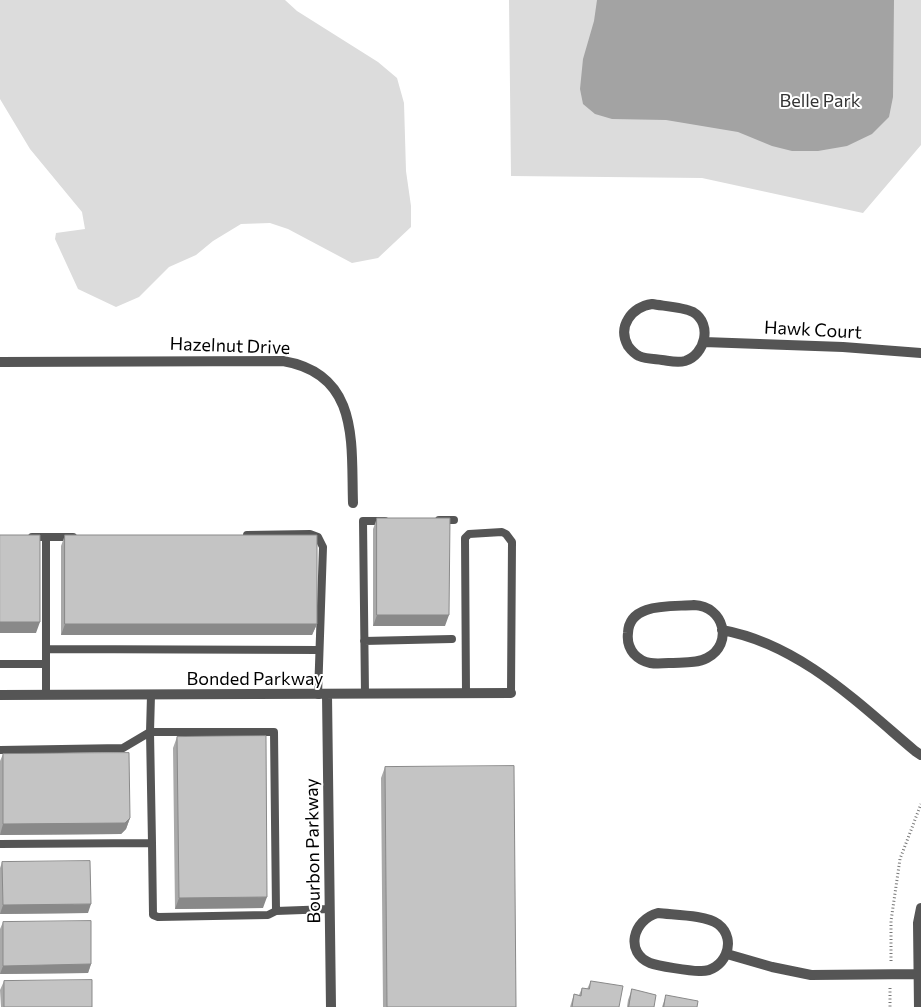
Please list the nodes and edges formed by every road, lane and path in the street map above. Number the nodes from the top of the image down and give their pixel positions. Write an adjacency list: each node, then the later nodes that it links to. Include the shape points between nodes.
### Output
1 (704, 342): 1 (street, via 703,324 692,312 643,305 629,316 625,324 626,342 639,356 684,361 700,351); 2 (street, Hawk Court)
2 (921, 353)
3 (0, 362): 4 (street, Hazelnut Drive, via 283,361 301,365 322,378 336,392 346,411)
4 (353, 503)
5 (427, 520): 6 (lane)
6 (454, 520)
7 (390, 521): 14 (lane, via 362,521)
8 (242, 535): 16 (lane, via 310,534 318,537 323,547)
9 (28, 537): 10 (lane)
10 (46, 537): 11 (lane); 15 (lane)
11 (85, 537)
12 (722, 630): 12 (street, via 718,617 704,606 646,609 632,621 627,639 635,656 652,664 698,661 715,652 720,645); 28 (street, via 757,638 804,662)
13 (452, 639): 14 (lane)
14 (364, 642): 21 (lane)
15 (46, 649): 16 (lane); 18 (lane)
16 (319, 650): 25 (lane)
17 (0, 664): 18 (lane)
18 (46, 664): 23 (lane)
19 (466, 693): 20 (street, Bonded Parkway); 20 (lane, via 465,538 468,534 502,532 512,542); 21 (street, Bonded Parkway)
20 (511, 693)
21 (365, 694): 25 (street, Bonded Parkway)
22 (0, 695): 23 (street, Bonded Parkway)
23 (46, 695): 24 (street, Bonded Parkway)
24 (151, 695): 25 (street, Bonded Parkway); 26 (lane)
25 (323, 695): 33 (street, Bourbon Parkway)
26 (150, 732): 27 (lane, via 122,748); 30 (lane); 34 (lane, via 274,732)
27 (0, 750)
28 (921, 755)
29 (921, 804): 36 (path, via 900,859 891,921)
30 (152, 843): 31 (lane); 34 (lane, via 153,915 268,915)
31 (0, 844)
32 (921, 908): 37 (street, via 918,923)
33 (330, 909): 34 (lane); 38 (street, Bourbon Parkway)
34 (276, 912)
35 (727, 954): 35 (street, via 727,936 717,923 709,920 658,913 643,919 635,934 637,951 650,963 708,971 723,961); 36 (street, via 811,974)
36 (890, 973): 37 (street); 39 (path)
37 (919, 974): 40 (street)
38 (331, 1007)
39 (890, 1007)
40 (919, 1007)

